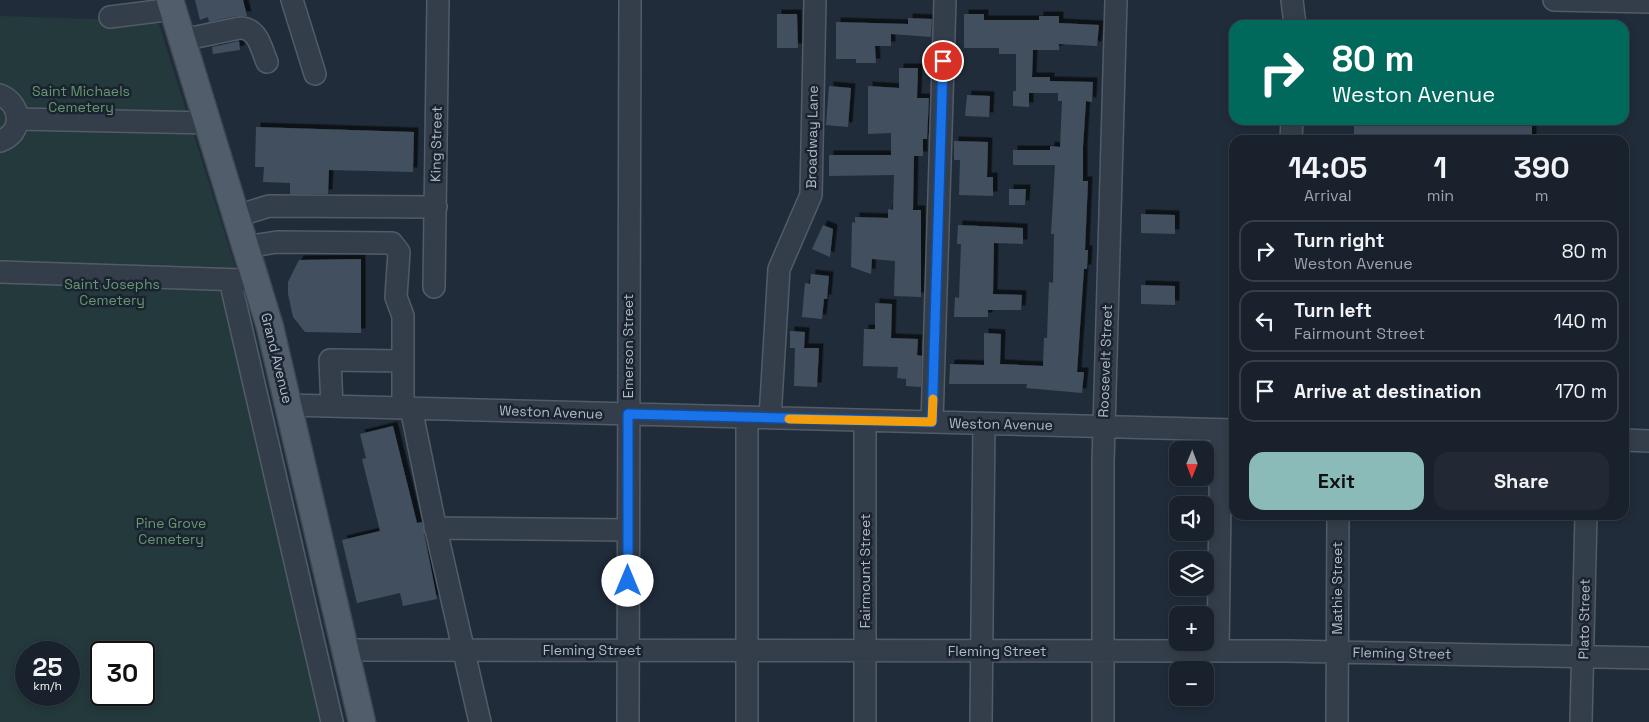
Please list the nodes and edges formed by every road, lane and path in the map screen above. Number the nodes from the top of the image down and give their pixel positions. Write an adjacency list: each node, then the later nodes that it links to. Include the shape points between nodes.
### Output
1 (292, 0): 15 (street)
2 (438, 0): 20 (street, King Street)
3 (630, 0): 31 (street, Emerson Street)
4 (815, 0): 33 (street, Broadway Lane, via 811,195 779,269)
5 (945, 0): 35 (street)
6 (1116, 0): 37 (street, Roosevelt Street)
7 (1292, 0): 12 (street)
8 (1554, 0): 9 (street)
9 (1649, 2)
10 (171, 5): 11 (street); 13 (main road, Grand Avenue)
11 (121, 11)
12 (1294, 20)
13 (182, 40): 14 (street, via 245,28 254,34); 18 (main road, Grand Avenue)
14 (267, 62)
15 (315, 74)
16 (0, 95): 17 (street, via 14,104)
17 (18, 119): 18 (street); 19 (street, via 12,134)
18 (209, 123): 21 (main road, Grand Avenue)
19 (0, 141)
20 (436, 207): 21 (street, via 269,206); 26 (street, King Street)
21 (237, 216): 22 (main road, Grand Avenue)
22 (246, 247): 24 (main road, Grand Avenue); 27 (street, via 277,242 392,243 400,252 396,297 403,316)
23 (0, 272): 25 (street)
24 (256, 279): 25 (street); 28 (main road, Grand Avenue)
25 (230, 280): 56 (street)
26 (434, 287)
27 (403, 361): 29 (street, via 330,360); 30 (street)
28 (289, 405): 29 (street, Weston Avenue); 46 (main road, Grand Avenue)
29 (332, 406): 30 (street, Weston Avenue)
30 (407, 408): 31 (street, Weston Avenue); 43 (street)
31 (628, 414): 32 (street, Weston Avenue); 44 (street, Emerson Street)
32 (748, 418): 33 (street, Weston Avenue); 48 (street)
33 (770, 418): 34 (street, Weston Avenue)
34 (865, 420): 35 (street, Weston Avenue); 53 (street, Fairmount Street)
35 (932, 422): 36 (street, Weston Avenue)
36 (984, 424): 37 (street, Weston Avenue); 49 (street)
37 (1103, 427): 38 (street, Weston Avenue); 50 (street, Roosevelt Street)
38 (1228, 430): 51 (street)
39 (1629, 440): 40 (street)
40 (1649, 441)
41 (1338, 520): 52 (street, Mathie Street)
42 (1586, 520): 54 (street, Plato Street)
43 (435, 528): 44 (street); 45 (street)
44 (628, 530): 47 (street, Emerson Street)
45 (463, 649): 46 (street, Fleming Street); 47 (street, Fleming Street); 58 (street)
46 (345, 650): 57 (main road, Grand Avenue)
47 (628, 650): 48 (street, Fleming Street); 59 (street, Emerson Street)
48 (747, 651): 53 (street, Fleming Street); 60 (street)
49 (982, 651): 50 (street, Fleming Street); 53 (street, Fleming Street); 62 (street)
50 (1103, 651): 51 (street, Fleming Street); 63 (street, Roosevelt Street)
51 (1218, 651): 52 (street, Fleming Street)
52 (1337, 651): 54 (street, Fleming Street); 64 (street, Mathie Street)
53 (865, 652): 61 (street, Fairmount Street)
54 (1583, 657): 55 (street, Fleming Street); 65 (street, Plato Street)
55 (1649, 658)
56 (332, 722)
57 (362, 722)
58 (480, 722)
59 (628, 722)
60 (747, 722)
61 (865, 722)
62 (981, 722)
63 (1104, 722)
64 (1337, 722)
65 (1581, 722)

